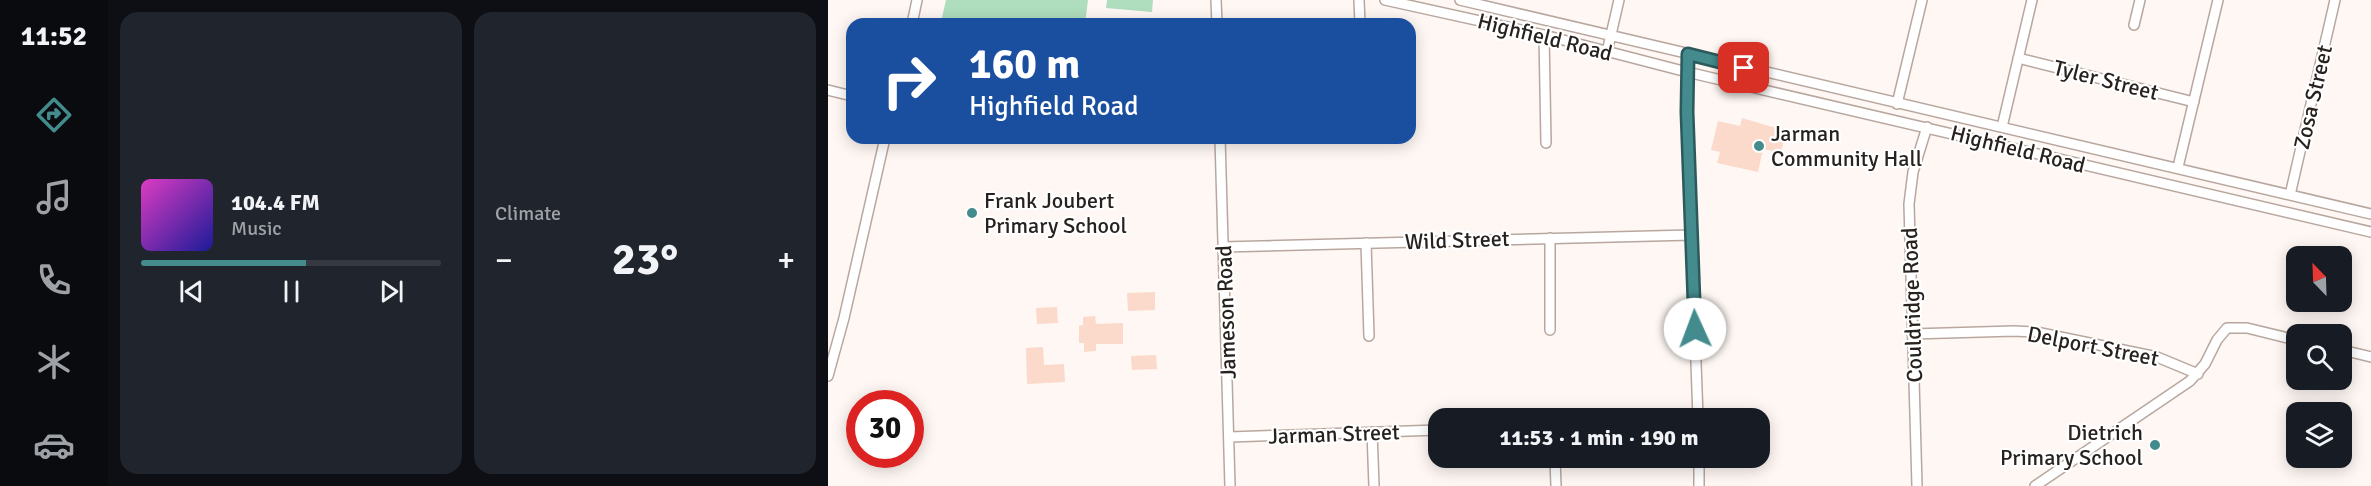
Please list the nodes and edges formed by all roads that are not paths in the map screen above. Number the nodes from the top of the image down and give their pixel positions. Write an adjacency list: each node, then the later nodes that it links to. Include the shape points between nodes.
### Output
1 (917, 0): 12 (street)
2 (1216, 0): 13 (street)
3 (1359, 0): 14 (street)
4 (1385, 0): 16 (street, Highfield Road)
5 (1461, 0): 17 (street, Highfield Road)
6 (1619, 0): 17 (street)
7 (1922, 0): 25 (street)
8 (2032, 0): 20 (street)
9 (2140, 0): 15 (street)
10 (2218, 0): 24 (street)
11 (2335, 0): 32 (street, Zosa Street)
12 (913, 18)
13 (1217, 18)
14 (1360, 18)
15 (2134, 25)
16 (1545, 35): 18 (street, Highfield Road); 28 (street)
17 (1610, 36): 18 (street); 19 (street, Highfield Road)
18 (1607, 51): 21 (street, Highfield Road)
19 (1688, 54): 21 (street); 25 (street, Highfield Road)
20 (2018, 58): 24 (street, Tyler Street); 27 (street)
21 (1687, 72): 26 (street, Highfield Road); 35 (street)
22 (828, 90): 23 (street)
23 (846, 94)
24 (2194, 102): 31 (street)
25 (1897, 104): 27 (street, Highfield Road)
26 (1927, 127): 34 (street, Highfield Road); 40 (street, Couldridge Road, via 1909,204)
27 (2002, 127): 31 (street, Highfield Road)
28 (1546, 143)
29 (884, 144): 46 (street)
30 (1220, 144): 38 (street, Jameson Road)
31 (2178, 167): 32 (street, Highfield Road)
32 (2290, 195): 33 (street, Highfield Road)
33 (2371, 214)
34 (2371, 232)
35 (1691, 235): 36 (street, Wild Street); 47 (street)
36 (1550, 238): 37 (street, Wild Street); 39 (street)
37 (1366, 243): 38 (street, Wild Street); 41 (street)
38 (1223, 248): 50 (street, Jameson Road)
39 (1550, 330)
40 (1912, 334): 45 (street, Delport Street, via 2036,332 2157,357); 57 (street, Couldridge Road)
41 (1369, 336)
42 (2286, 337): 45 (street, via 2227,328)
43 (2352, 352): 44 (street)
44 (2371, 357)
45 (2198, 374): 58 (street)
46 (828, 376)
47 (1698, 408)
48 (1428, 430): 49 (street, Jarman Street)
49 (1372, 432): 50 (street, Jarman Street); 54 (street)
50 (1230, 437): 53 (street, Jameson Road)
51 (1555, 468): 55 (street)
52 (1698, 468): 56 (street)
53 (1230, 486)
54 (1374, 486)
55 (1556, 486)
56 (1699, 486)
57 (1917, 486)
58 (2035, 486)

